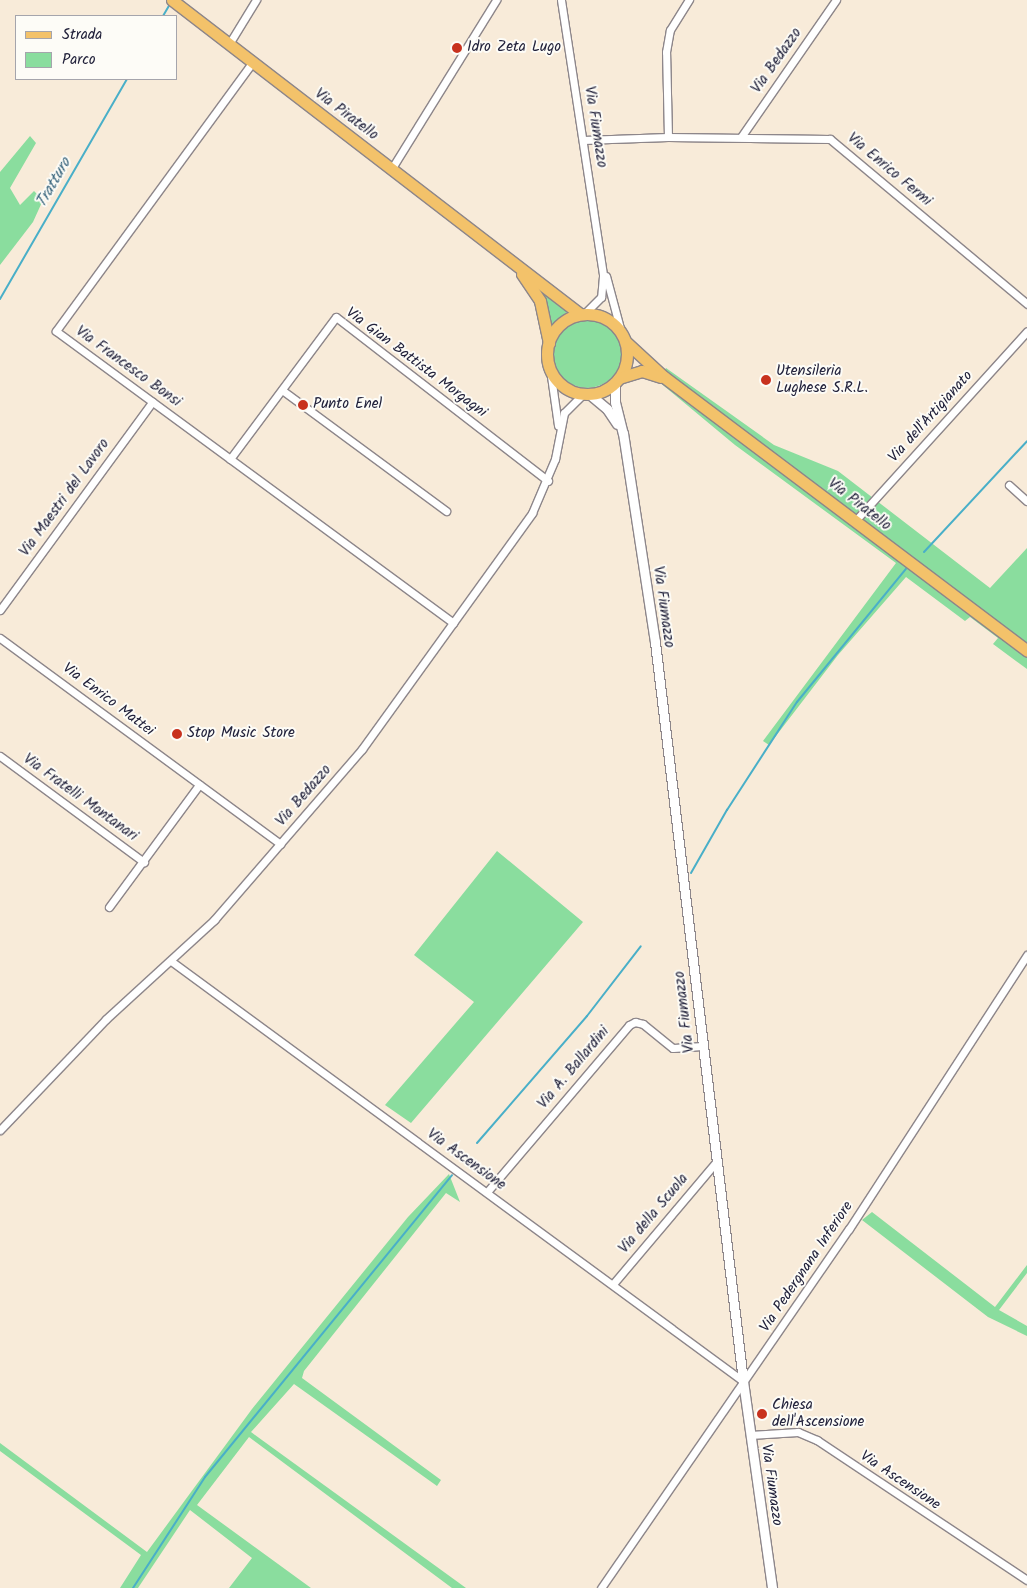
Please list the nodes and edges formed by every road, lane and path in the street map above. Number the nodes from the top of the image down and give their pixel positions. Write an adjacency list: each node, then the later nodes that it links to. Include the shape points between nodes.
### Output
1 (256, 0): 7 (street)
2 (496, 0): 12 (street)
3 (561, 0): 11 (street, Via Fiumazzo)
4 (689, 0): 9 (street, via 670,30 666,52)
5 (836, 0): 10 (street, Via Bedazzo)
6 (175, 2): 7 (main road, Via Piratello)
7 (229, 44): 8 (main road, Via Piratello)
8 (252, 63): 12 (main road, Via Piratello); 25 (street, Via Francesco Bonsi, via 56,331)
9 (668, 137): 10 (street, Via Enrico Fermi); 11 (street, Via Enrico Fermi)
10 (741, 137): 15 (street, Via Enrico Fermi, via 830,139)
11 (583, 140): 14 (street, Via Fiumazzo)
12 (392, 168): 13 (main road, Via Piratello)
13 (502, 253): 16 (main road, Via Piratello); 19 (main road, Via Piratello, via 536,291)
14 (602, 258): 16 (street, Via Fiumazzo, via 602,293); 18 (street, Via Fiumazzo)
15 (1027, 304)
16 (582, 314): 18 (main road, via 608,320); 19 (main road, via 563,322)
17 (1027, 331): 33 (street, Via dell'Artigianato)
18 (623, 337): 21 (main road, via 627,357); 22 (main road, Via Piratello)
19 (549, 343): 20 (main road)
20 (550, 368): 24 (main road, via 566,388); 26 (street, Via Bedazzo)
21 (617, 380): 22 (main road, Via Piratello, via 642,371); 24 (main road, via 607,388); 27 (street, Via Fiumazzo, via 614,402)
22 (673, 383): 33 (main road, Via Piratello)
23 (282, 390): 28 (street, Via Gian Battista Morgagni); 29 (street, Via Gian Battista Morgagni, via 336,317); 32 (street)
24 (586, 393): 26 (street, Via Bedazzo, via 566,408); 27 (street, Via Fiumazzo, via 607,409)
25 (152, 402): 28 (street, Via Francesco Bonsi); 34 (street, Via Maestri del Lavoro)
26 (558, 429): 29 (street, Via Bedazzo, via 555,460)
27 (623, 433): 45 (street, Via Fiumazzo, via 654,642)
28 (230, 459): 35 (street, Via Francesco Bonsi)
29 (548, 481): 35 (street, Via Bedazzo, via 509,548)
30 (1008, 485): 31 (street)
31 (1027, 501)
32 (446, 511)
33 (855, 521): 37 (main road, Via Piratello)
34 (0, 610)
35 (453, 623): 40 (street, Via Bedazzo, via 362,749)
36 (0, 638): 39 (street, Via Enrico Mattei)
37 (1027, 650)
38 (0, 756): 41 (street, Via Fratelli Montanari)
39 (199, 785): 40 (street, Via Enrico Mattei); 41 (street)
40 (280, 844): 44 (street, Via Bedazzo, via 214,920)
41 (144, 862): 42 (street)
42 (109, 907)
43 (1027, 955): 50 (street, Via Pedergnana Inferiore, via 849,1230)
44 (172, 961): 46 (street, Via Bedazzo, via 106,1019); 48 (street, Via Ascensione)
45 (702, 1046): 47 (street, Via Fiumazzo); 48 (street, Via A. Ballardini, via 673,1048 642,1024 635,1022 629,1025)
46 (0, 1130)
47 (716, 1162): 49 (street, Via della Scuola); 50 (street, Via Fiumazzo)
48 (487, 1192): 49 (street, Via Ascensione)
49 (612, 1284): 50 (street, Via Ascensione)
50 (743, 1382): 51 (street, Via Fiumazzo); 53 (street, Via Pedergnana Inferiore)
51 (750, 1435): 52 (street, Via Ascensione, via 798,1432 817,1440); 54 (street, Via Fiumazzo)
52 (1027, 1580)
53 (601, 1588)
54 (772, 1588)

